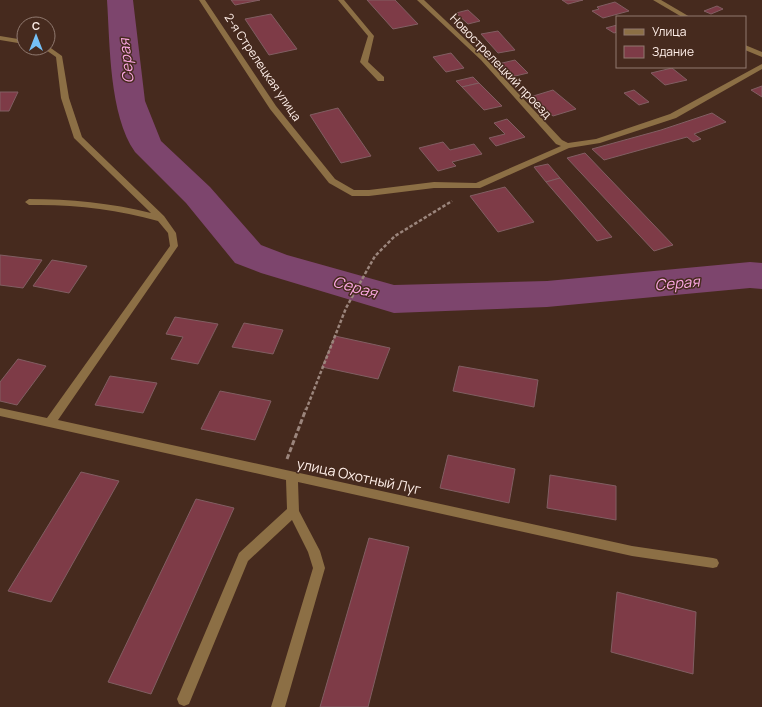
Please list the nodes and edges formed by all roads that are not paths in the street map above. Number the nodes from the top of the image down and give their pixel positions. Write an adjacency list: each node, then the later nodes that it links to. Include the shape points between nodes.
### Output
1 (202, 0): 13 (street, 2-я Стрелецкая улица, via 273,107 332,182 352,194 434,186 477,186)
2 (341, 0): 12 (street, via 371,36 364,62)
3 (420, 0): 13 (street, Новострелецкий проезд, via 483,59 559,142)
4 (656, 0): 5 (street)
5 (685, 16)
6 (0, 38): 7 (street)
7 (16, 41)
8 (746, 47): 10 (street)
9 (56, 54): 15 (street, via 59,56 65,98 78,138)
10 (762, 55)
11 (762, 66): 13 (street, via 674,116 597,141)
12 (381, 78)
13 (567, 146)
14 (29, 202): 15 (street, via 64,202 145,213)
15 (161, 218): 17 (street, via 172,233 174,246)
16 (0, 412): 17 (street, улица Охотный Луг)
17 (50, 423): 18 (street, улица Охотный Луг)
18 (286, 475): 19 (street); 20 (street, улица Охотный Луг, via 632,551)
19 (293, 511): 21 (street, via 244,557); 22 (street, via 314,551 319,568)
20 (713, 563)
21 (184, 699)
22 (278, 707)

